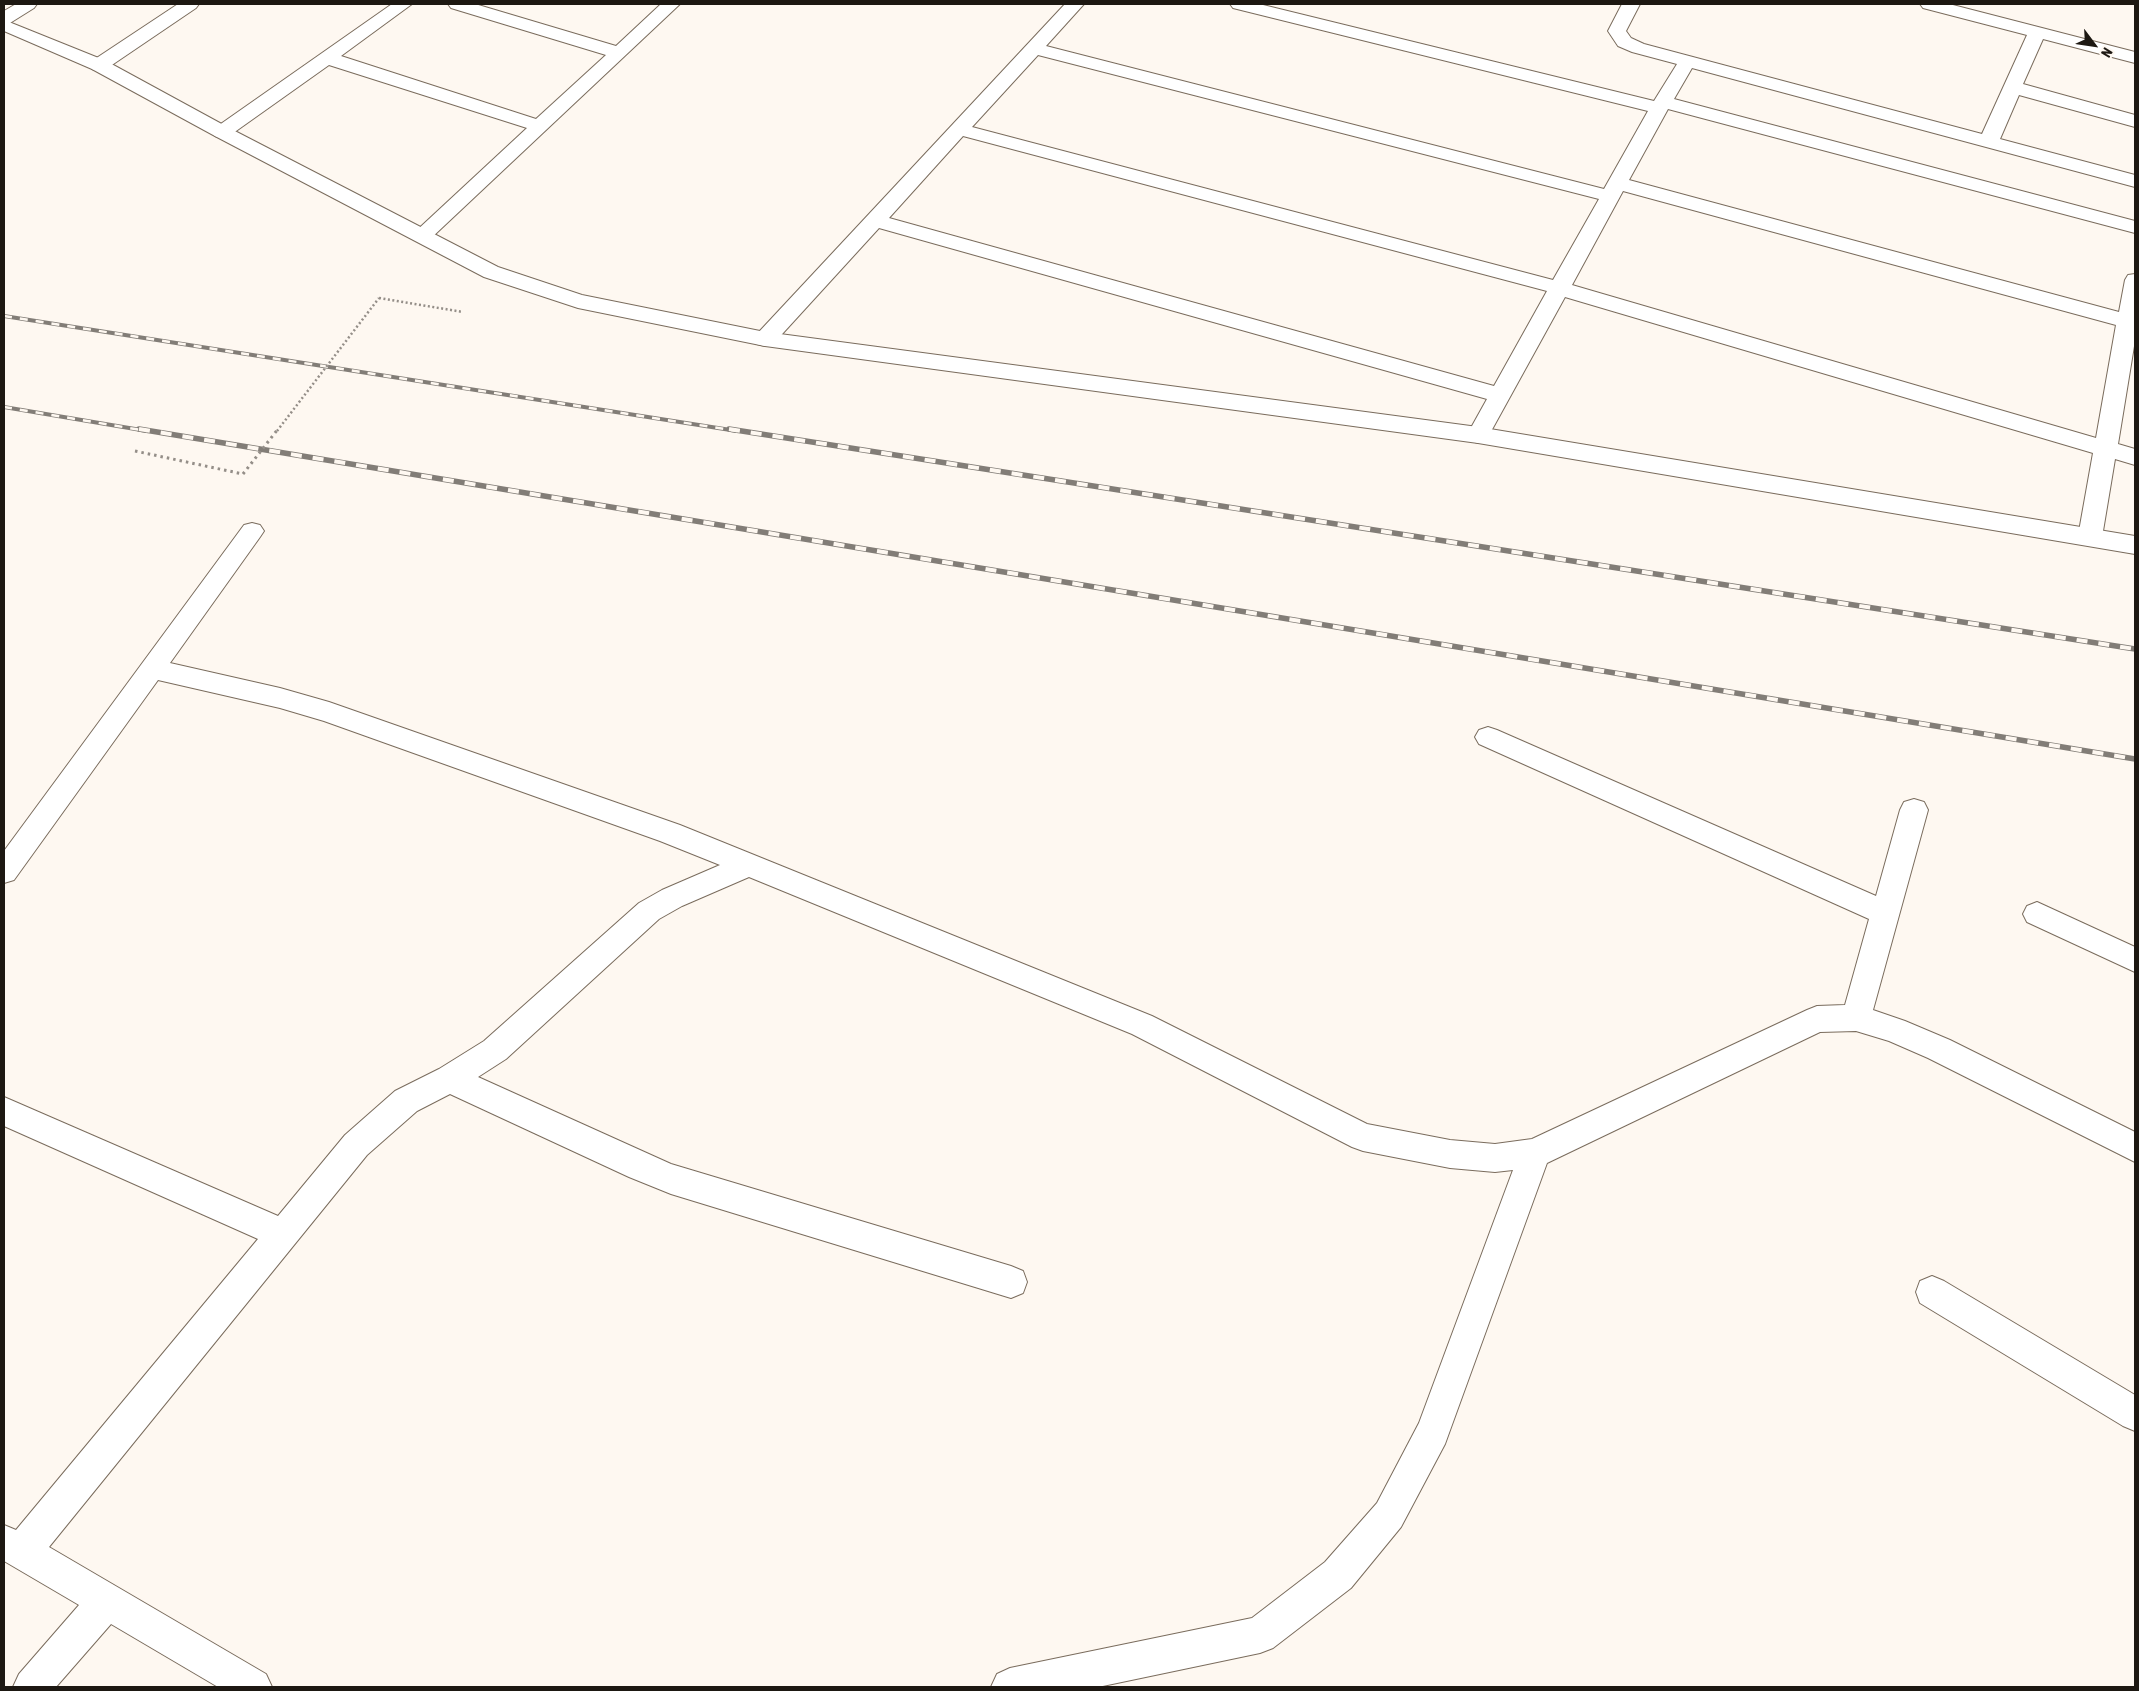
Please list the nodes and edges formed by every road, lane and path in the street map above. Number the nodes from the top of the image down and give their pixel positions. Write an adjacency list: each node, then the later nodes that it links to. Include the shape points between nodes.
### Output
1 (28, 4): 10 (street)
2 (190, 4): 18 (street)
3 (403, 4): 15 (street)
4 (456, 4): 14 (street)
5 (671, 4): 14 (street)
6 (1075, 4): 13 (street)
7 (1239, 4): 20 (street)
8 (1631, 4): 17 (street, via 1617,31 1619,37 1638,48)
9 (1929, 4): 12 (street, via 2015,18)
10 (4, 19)
11 (4, 25): 18 (street)
12 (2037, 32): 16 (street); 19 (street)
13 (1034, 48): 23 (street); 27 (street)
14 (617, 52): 22 (street)
15 (327, 58): 22 (street); 24 (street)
16 (2135, 58)
17 (1687, 62): 20 (street); 25 (street)
18 (99, 65): 24 (street)
19 (2012, 86): 21 (street); 25 (street)
20 (1661, 105): 27 (street); 29 (street)
21 (2135, 121)
22 (539, 126): 30 (street)
23 (959, 129): 28 (street); 32 (street)
24 (222, 132): 30 (street)
25 (1989, 141): 26 (street)
26 (2135, 181)
27 (1614, 190): 32 (street); 34 (street)
28 (875, 220): 35 (street); 36 (street)
29 (2135, 227)
30 (422, 236): 35 (street, via 490,272 578,301)
31 (2135, 280): 34 (street)
32 (1560, 288): 36 (street); 38 (street)
33 (463, 312): 39 (path, bridge, via 380,298 243,474)
34 (2132, 321): 38 (street)
35 (765, 339): 37 (street)
36 (1500, 395): 37 (street)
37 (1478, 436): 42 (street)
38 (2105, 448): 40 (street); 42 (street)
39 (135, 451)
40 (2135, 457)
41 (252, 531): 44 (street)
42 (2090, 537): 43 (street)
43 (2135, 545)
44 (152, 669): 47 (street, via 329,712 670,833); 48 (street)
45 (1488, 737): 49 (street)
46 (1914, 810): 49 (street)
47 (749, 865): 53 (street, via 649,911 495,1050); 56 (street, via 1142,1025 1363,1137 1450,1154 1495,1158)
48 (4, 871)
49 (1885, 914): 52 (street)
50 (2037, 914): 51 (street)
51 (2135, 960)
52 (1856, 1018): 55 (street, via 1896,1030 1939,1049); 56 (street, via 1817,1019)
53 (450, 1079): 57 (street, via 406,1101 356,1145); 58 (street, via 671,1179)
54 (4, 1111): 57 (street)
55 (2135, 1148)
56 (1535, 1153): 65 (street, via 1433,1432 1390,1515 1338,1575 1260,1635)
57 (283, 1234): 61 (street)
58 (1011, 1282)
59 (1932, 1292): 60 (street)
60 (2135, 1414)
61 (13, 1547): 62 (street)
62 (107, 1601): 63 (street); 64 (street)
63 (32, 1687)
64 (254, 1687)
65 (1010, 1687)

